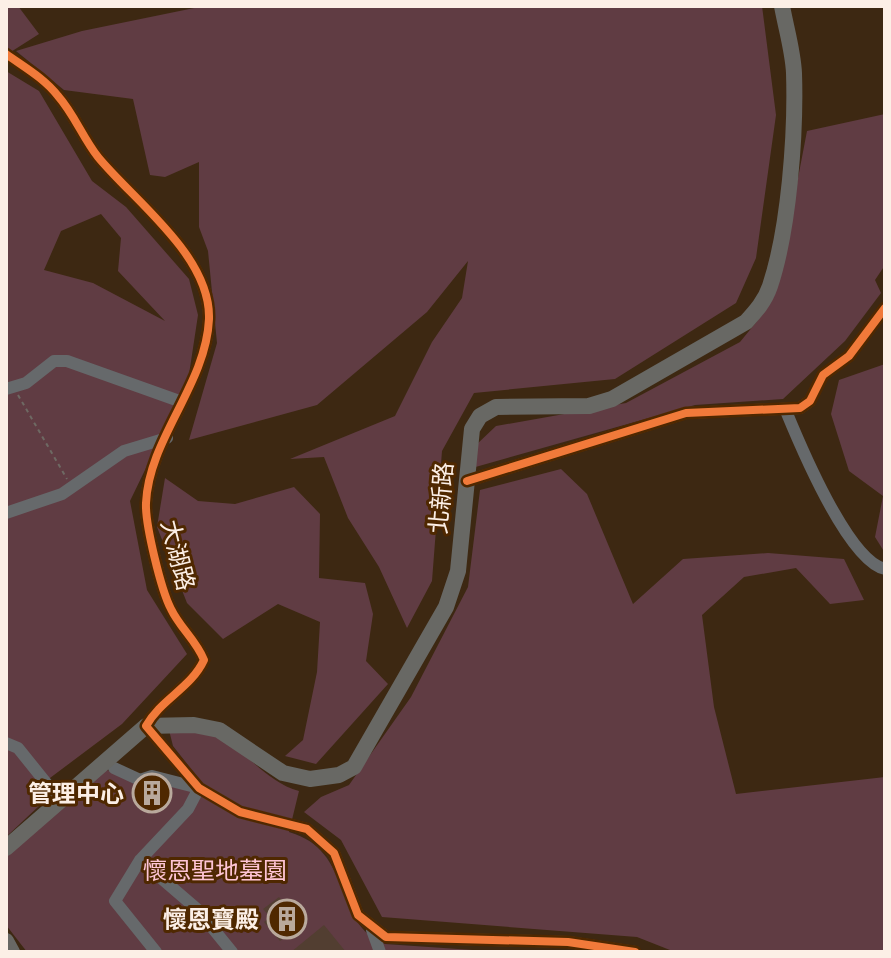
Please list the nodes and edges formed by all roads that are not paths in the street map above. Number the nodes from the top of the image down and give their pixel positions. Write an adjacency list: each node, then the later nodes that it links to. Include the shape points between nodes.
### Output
1 (782, 6): 8 (main road, 北新路, via 794,69 794,115 785,204 762,305 746,322 612,399 589,406 496,407 480,416 472,429)
2 (6, 54): 5 (street, 大湖路, via 60,97 97,156 187,257 206,293 209,319 202,354)
3 (885, 308): 6 (street, via 849,356 823,375 810,401)
4 (10, 388): 5 (street, via 26,383 54,361 67,361)
5 (182, 402): 7 (street, 大湖路)
6 (786, 411): 8 (street, via 686,413); 10 (street, via 822,494 853,539)
7 (167, 438): 9 (street, via 124,451 72,487); 11 (street, 大湖路, via 149,479 148,527 171,609 204,660 196,677 156,709)
8 (467, 481): 11 (main road, 北新路, via 458,571 446,607 354,767 310,779 283,773 219,730)
9 (6, 513)
10 (885, 569)
11 (146, 726): 14 (street); 15 (main road)
12 (6, 743): 15 (street, via 18,748)
13 (114, 768): 14 (street, via 140,780 152,776)
14 (199, 788): 17 (street, via 188,809); 18 (street, via 240,812 307,829 334,853 358,915)
15 (59, 799): 16 (main road)
16 (6, 848)
17 (140, 860): 21 (street, via 115,901); 22 (street, via 197,909)
18 (372, 929): 23 (street); 24 (street, via 386,937 568,942)
19 (6, 941): 20 (main road)
20 (12, 952)
21 (156, 952)
22 (232, 952)
23 (380, 952)
24 (635, 952)

